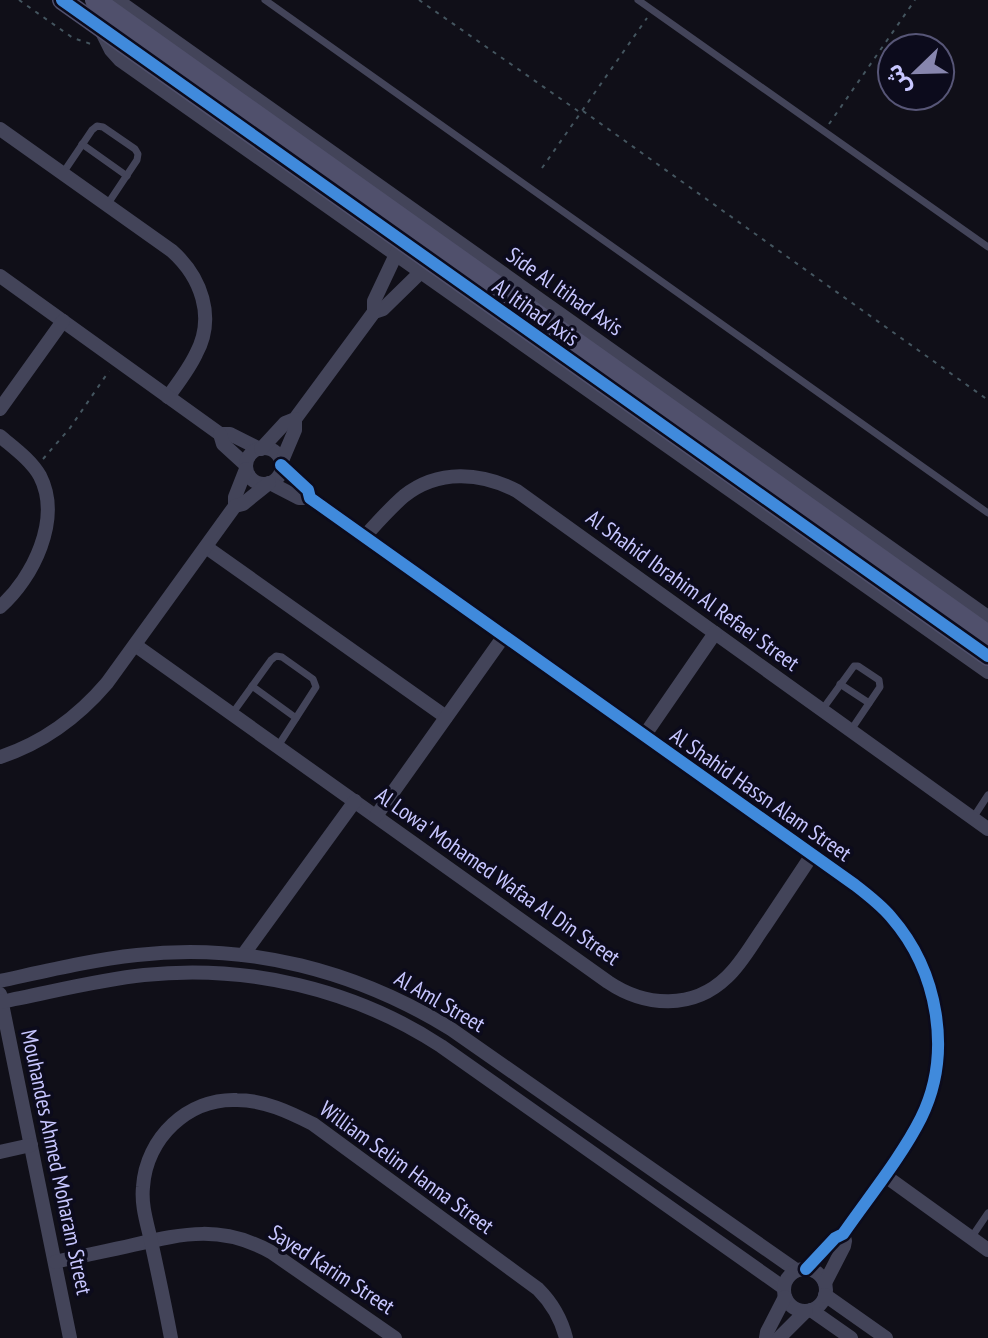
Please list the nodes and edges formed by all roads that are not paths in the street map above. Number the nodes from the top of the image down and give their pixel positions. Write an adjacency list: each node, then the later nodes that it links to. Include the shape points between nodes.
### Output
1 (62, 0): 6 (street, Al Itihad Axis)
2 (95, 0): 12 (street, Al Itihad Axis)
3 (117, 0): 33 (street, Side Al Itihad Axis)
4 (265, 0): 29 (lane)
5 (638, 0): 13 (lane)
6 (99, 26): 12 (street, Al Itihad Axis); 12 (street, via 120,60)
7 (0, 129): 9 (street)
8 (82, 144): 9 (lane); 10 (lane); 10 (lane, via 100,126 135,149 137,160)
9 (63, 173): 11 (street)
10 (127, 176): 11 (lane)
11 (107, 205): 18 (street, via 172,251 201,290 203,338)
12 (404, 241): 14 (street, Al Itihad Axis); 14 (street); 16 (street, via 374,301)
13 (988, 247)
14 (431, 261): 16 (street); 35 (street, Al Itihad Axis); 38 (street, Al Itihad Axis); 39 (street)
15 (0, 276): 17 (street)
16 (374, 312): 20 (street)
17 (63, 321): 18 (street); 19 (street)
18 (168, 397): 21 (street)
19 (0, 409)
20 (295, 419): 23 (street); 24 (street)
21 (220, 434): 23 (street); 25 (street)
22 (0, 436): 32 (street, via 35,469 48,502 31,568)
23 (261, 449): 24 (street, via 274,452); 25 (street, via 252,453)
24 (281, 464): 26 (street, via 280,474); 27 (street, Al Shahid Hassn Alam Street)
25 (246, 467): 26 (street, via 255,481); 28 (street)
26 (270, 483): 27 (street, Al Shahid Hassn Alam Street); 28 (street)
27 (310, 498): 30 (street, Al Shahid Hassn Alam Street)
28 (235, 506): 31 (street)
29 (988, 513)
30 (364, 537): 34 (street, Al Shahid Ibrahim Al Refaei Street, via 419,486 452,476 486,478 517,491); 36 (street, Al Shahid Hassn Alam Street)
31 (206, 547): 37 (street); 45 (street)
32 (0, 607)
33 (988, 617)
34 (715, 633): 43 (street, Al Shahid Ibrahim Al Refaei Street); 48 (street)
35 (988, 635)
36 (504, 636): 45 (street); 48 (street, Al Shahid Hassn Alam Street)
37 (135, 645): 44 (street, Al Lowa' Mohamed Wafaa Al Din Street); 50 (street, via 74,717)
38 (988, 656)
39 (988, 672)
40 (840, 684): 42 (lane); 42 (lane, via 856,666 879,680); 43 (lane)
41 (252, 686): 44 (lane); 46 (lane); 46 (lane, via 279,656 313,679 315,690)
42 (869, 703): 47 (lane)
43 (822, 710): 47 (street, Al Shahid Ibrahim Al Refaei Street)
44 (232, 714): 49 (street, Al Lowa' Mohamed Wafaa Al Din Street)
45 (446, 717): 53 (street)
46 (296, 718): 49 (lane)
47 (851, 730): 54 (street, Al Shahid Ibrahim Al Refaei Street)
48 (644, 736): 56 (street, Al Shahid Hassn Alam Street)
49 (278, 746): 52 (street, Al Lowa' Mohamed Wafaa Al Din Street)
50 (0, 757)
51 (988, 795): 54 (lane)
52 (355, 801): 53 (street, Al Lowa' Mohamed Wafaa Al Din Street); 57 (street)
53 (376, 816): 56 (street, Al Lowa' Mohamed Wafaa Al Din Street, via 620,990 661,1002 690,999 727,978)
54 (973, 818): 55 (street, Al Shahid Ibrahim Al Refaei Street)
55 (988, 829)
56 (812, 855): 62 (street, Al Shahid Hassn Alam Street, via 890,916 917,955 933,1000 938,1047 930,1094 911,1136)
57 (243, 955): 58 (street, Al Aml Street, via 140,954); 69 (street, Al Aml Street, via 340,976 430,1016)
58 (0, 981)
59 (1, 1000): 60 (street, Mouhandes Ahmed Moharam Street); 71 (street, Al Aml Street, via 118,979 195,973 273,980 348,1000 441,1046)
60 (31, 1145): 61 (street); 68 (street, Mouhandes Ahmed Moharam Street)
61 (0, 1152)
62 (884, 1175): 64 (street, Al Shahid Hassn Alam Street); 65 (street)
63 (988, 1213): 65 (lane)
64 (843, 1234): 69 (street, Al Shahid Hassn Alam Street); 70 (street, Al Shahid Hassn Alam Street, via 844,1246)
65 (971, 1238): 67 (street)
66 (151, 1241): 68 (street, Sayed Karim Street); 74 (street, William Selim Hanna Street); 75 (street, Sayed Karim Street, via 207,1233 246,1240); 76 (street, William Selim Hanna Street, via 143,1184 150,1155 167,1129 205,1104 235,1099 267,1104 313,1124 538,1289 556,1310)
67 (988, 1250)
68 (55, 1262): 73 (street, Mouhandes Ahmed Moharam Street)
69 (801, 1270): 70 (street, via 818,1273); 71 (street, via 789,1276)
70 (825, 1289): 72 (street, via 820,1305); 80 (street)
71 (784, 1293): 72 (street, via 791,1306); 77 (street)
72 (809, 1310): 78 (street); 79 (street)
73 (70, 1338)
74 (171, 1338)
75 (395, 1338)
76 (566, 1338)
77 (766, 1338)
78 (779, 1338)
79 (851, 1338)
80 (886, 1338)

